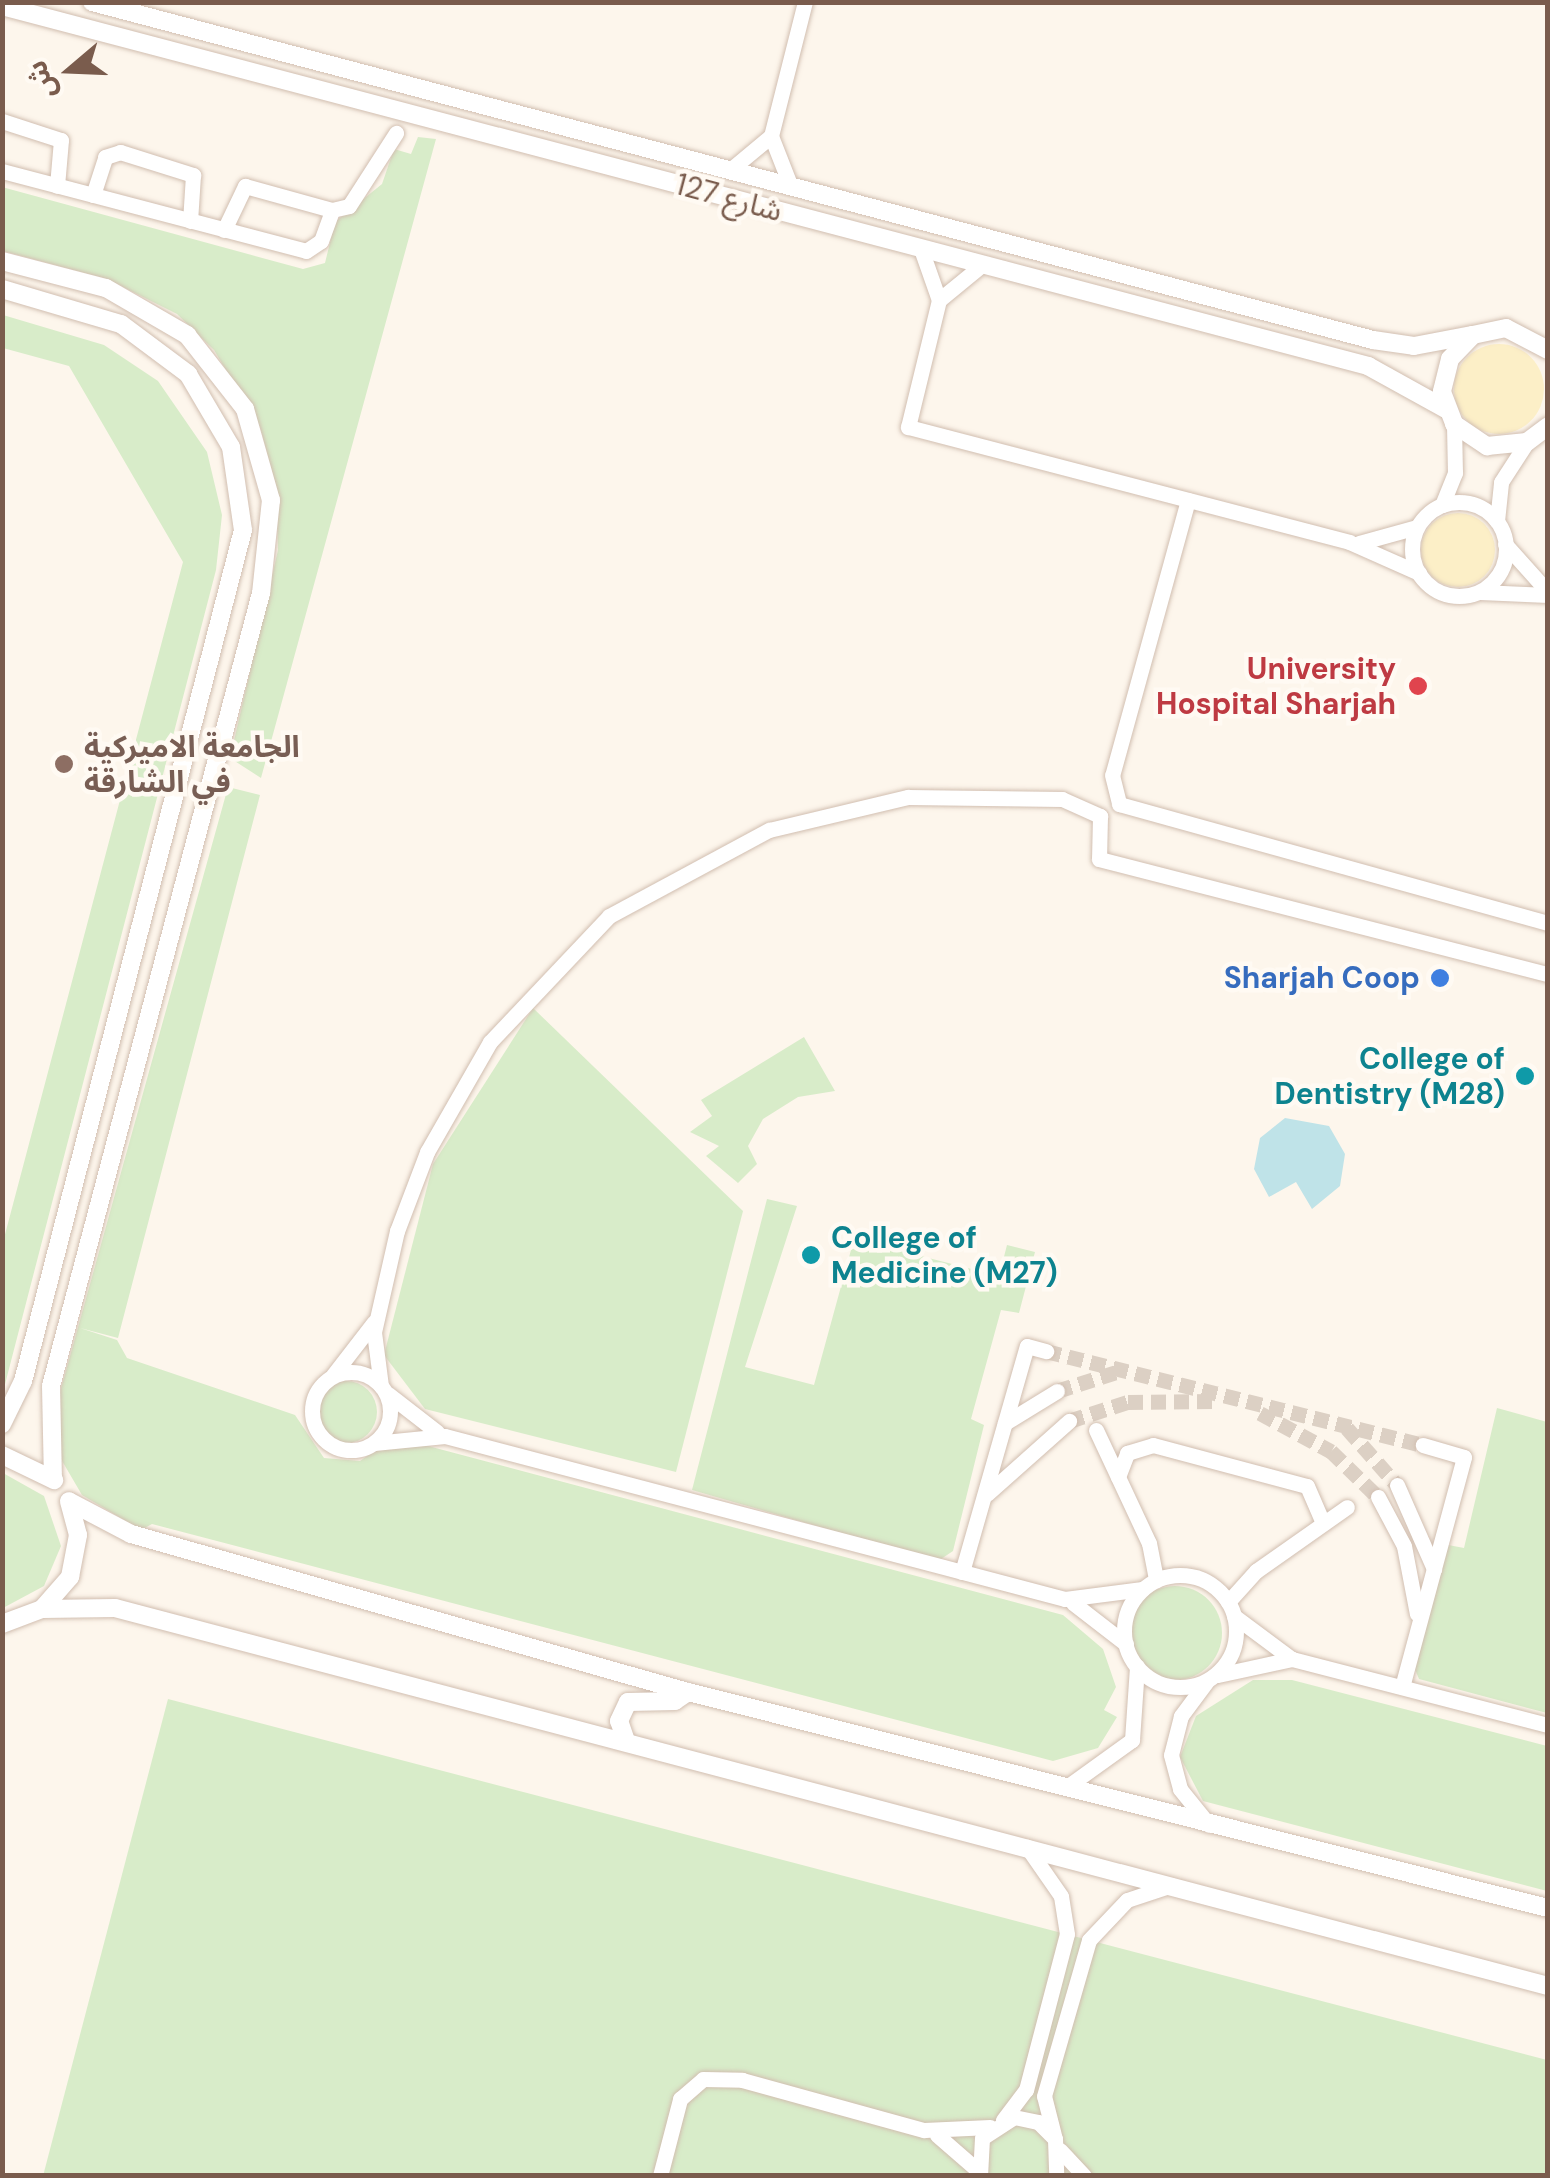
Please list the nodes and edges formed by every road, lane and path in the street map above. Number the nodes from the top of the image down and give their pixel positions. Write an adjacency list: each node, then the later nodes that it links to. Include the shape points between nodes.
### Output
1 (92, 2): 7 (street, شارع 127)
2 (805, 2): 6 (street)
3 (2, 6): 15 (street, شارع 127)
4 (2, 121): 9 (street, via 60,140)
5 (396, 133): 12 (street, via 371,182)
6 (771, 136): 7 (street); 10 (street)
7 (730, 170): 10 (street, شارع 127)
8 (2, 171): 9 (street)
9 (57, 186): 11 (street)
10 (792, 186): 20 (street, شارع 127, via 1393,344)
11 (93, 195): 13 (street); 13 (street, via 105,157 120,152 193,174)
12 (332, 210): 14 (street, via 312,250); 14 (street, via 245,186)
13 (190, 221): 14 (street)
14 (224, 230)
15 (921, 249): 17 (street, شارع 127); 19 (street)
16 (2, 261): 49 (street, via 135,300 187,335 245,409 271,500 261,593 52,1386)
17 (982, 264): 19 (street); 22 (street, شارع 127, via 1385,371)
18 (2, 289): 41 (street, via 121,324 188,374 231,447 243,530 23,1381)
19 (939, 300): 24 (street, via 908,426)
20 (1473, 335): 21 (street, شارع 127, via 1506,328); 22 (street, via 1444,375)
21 (1548, 350)
22 (1450, 416): 23 (street, شارع 127, via 1487,446); 25 (street, via 1454,473)
23 (1540, 435): 26 (street, via 1501,482)
24 (1188, 500): 28 (street); 33 (street, via 1112,775 1118,804)
25 (1442, 505): 26 (street, via 1478,506); 27 (street)
26 (1496, 521): 29 (street)
27 (1417, 528): 28 (street); 30 (street)
28 (1350, 542): 30 (street)
29 (1505, 544): 31 (street, via 1499,573); 32 (street)
30 (1419, 573): 31 (street, via 1444,594)
31 (1476, 592): 32 (street)
32 (1548, 594)
33 (1548, 924)
34 (1548, 974): 35 (street, via 1099,858 1100,816 1062,799 959,793 813,817 660,883 544,976 482,1054 427,1152)
35 (378, 1314): 37 (street); 38 (street)
36 (1046, 1351): 42 (street, via 1027,1346)
37 (333, 1375): 38 (street, via 368,1374); 45 (street, via 311,1406 316,1431 336,1448)
38 (384, 1389): 44 (street); 45 (street, via 389,1420)
39 (1056, 1391): 42 (street)
40 (1069, 1420): 53 (street, via 1010,1467)
41 (2, 1424)
42 (1004, 1424): 53 (street)
43 (1096, 1430): 48 (street)
44 (445, 1436): 45 (street); 57 (street)
45 (374, 1444)
46 (1423, 1445): 56 (street, via 1464,1456)
47 (2, 1455): 49 (street)
48 (1118, 1477): 55 (street, via 1127,1453 1153,1445 1307,1486); 58 (street)
49 (53, 1479): 52 (street)
50 (1397, 1484): 56 (street)
51 (1378, 1497): 63 (street, via 1404,1546)
52 (70, 1502): 60 (street, via 76,1560); 69 (street, via 131,1534)
53 (980, 1506): 57 (street)
54 (1348, 1508): 55 (street)
55 (1323, 1524): 61 (street)
56 (1434, 1569): 63 (street)
57 (962, 1572): 59 (street)
58 (1149, 1584): 59 (street); 61 (street, via 1196,1577); 64 (street)
59 (1065, 1598): 64 (street)
60 (42, 1609): 62 (street); 71 (street, via 115,1608)
61 (1231, 1609): 65 (street); 67 (street, via 1233,1649)
62 (5, 1626)
63 (1418, 1628): 68 (street)
64 (1126, 1644): 66 (street)
65 (1292, 1658): 67 (street); 68 (street)
66 (1137, 1666): 67 (street, via 1162,1684); 72 (street, via 1132,1740)
67 (1211, 1678): 73 (street, via 1181,1716 1170,1755 1180,1789)
68 (1402, 1687): 70 (street)
69 (688, 1692): 71 (street, via 670,1702 628,1702 619,1721); 72 (street)
70 (1548, 1725)
71 (626, 1741): 74 (street)
72 (1068, 1786): 73 (street)
73 (1210, 1825): 76 (street)
74 (1028, 1847): 75 (street); 78 (street, via 1061,1896 1068,1934 1026,2090)
75 (1172, 1885): 77 (street); 80 (street, via 1127,1900 1089,1940 1044,2096)
76 (1548, 1908)
77 (1548, 1986)
78 (997, 2123): 79 (street); 80 (street, via 1038,2122); 82 (street, via 977,2150)
79 (924, 2130): 81 (street, via 742,2080 703,2079 680,2099); 82 (street, via 964,2150)
80 (1057, 2143): 83 (street); 84 (street)
81 (660, 2176)
82 (980, 2176)
83 (1056, 2176)
84 (1084, 2176)

